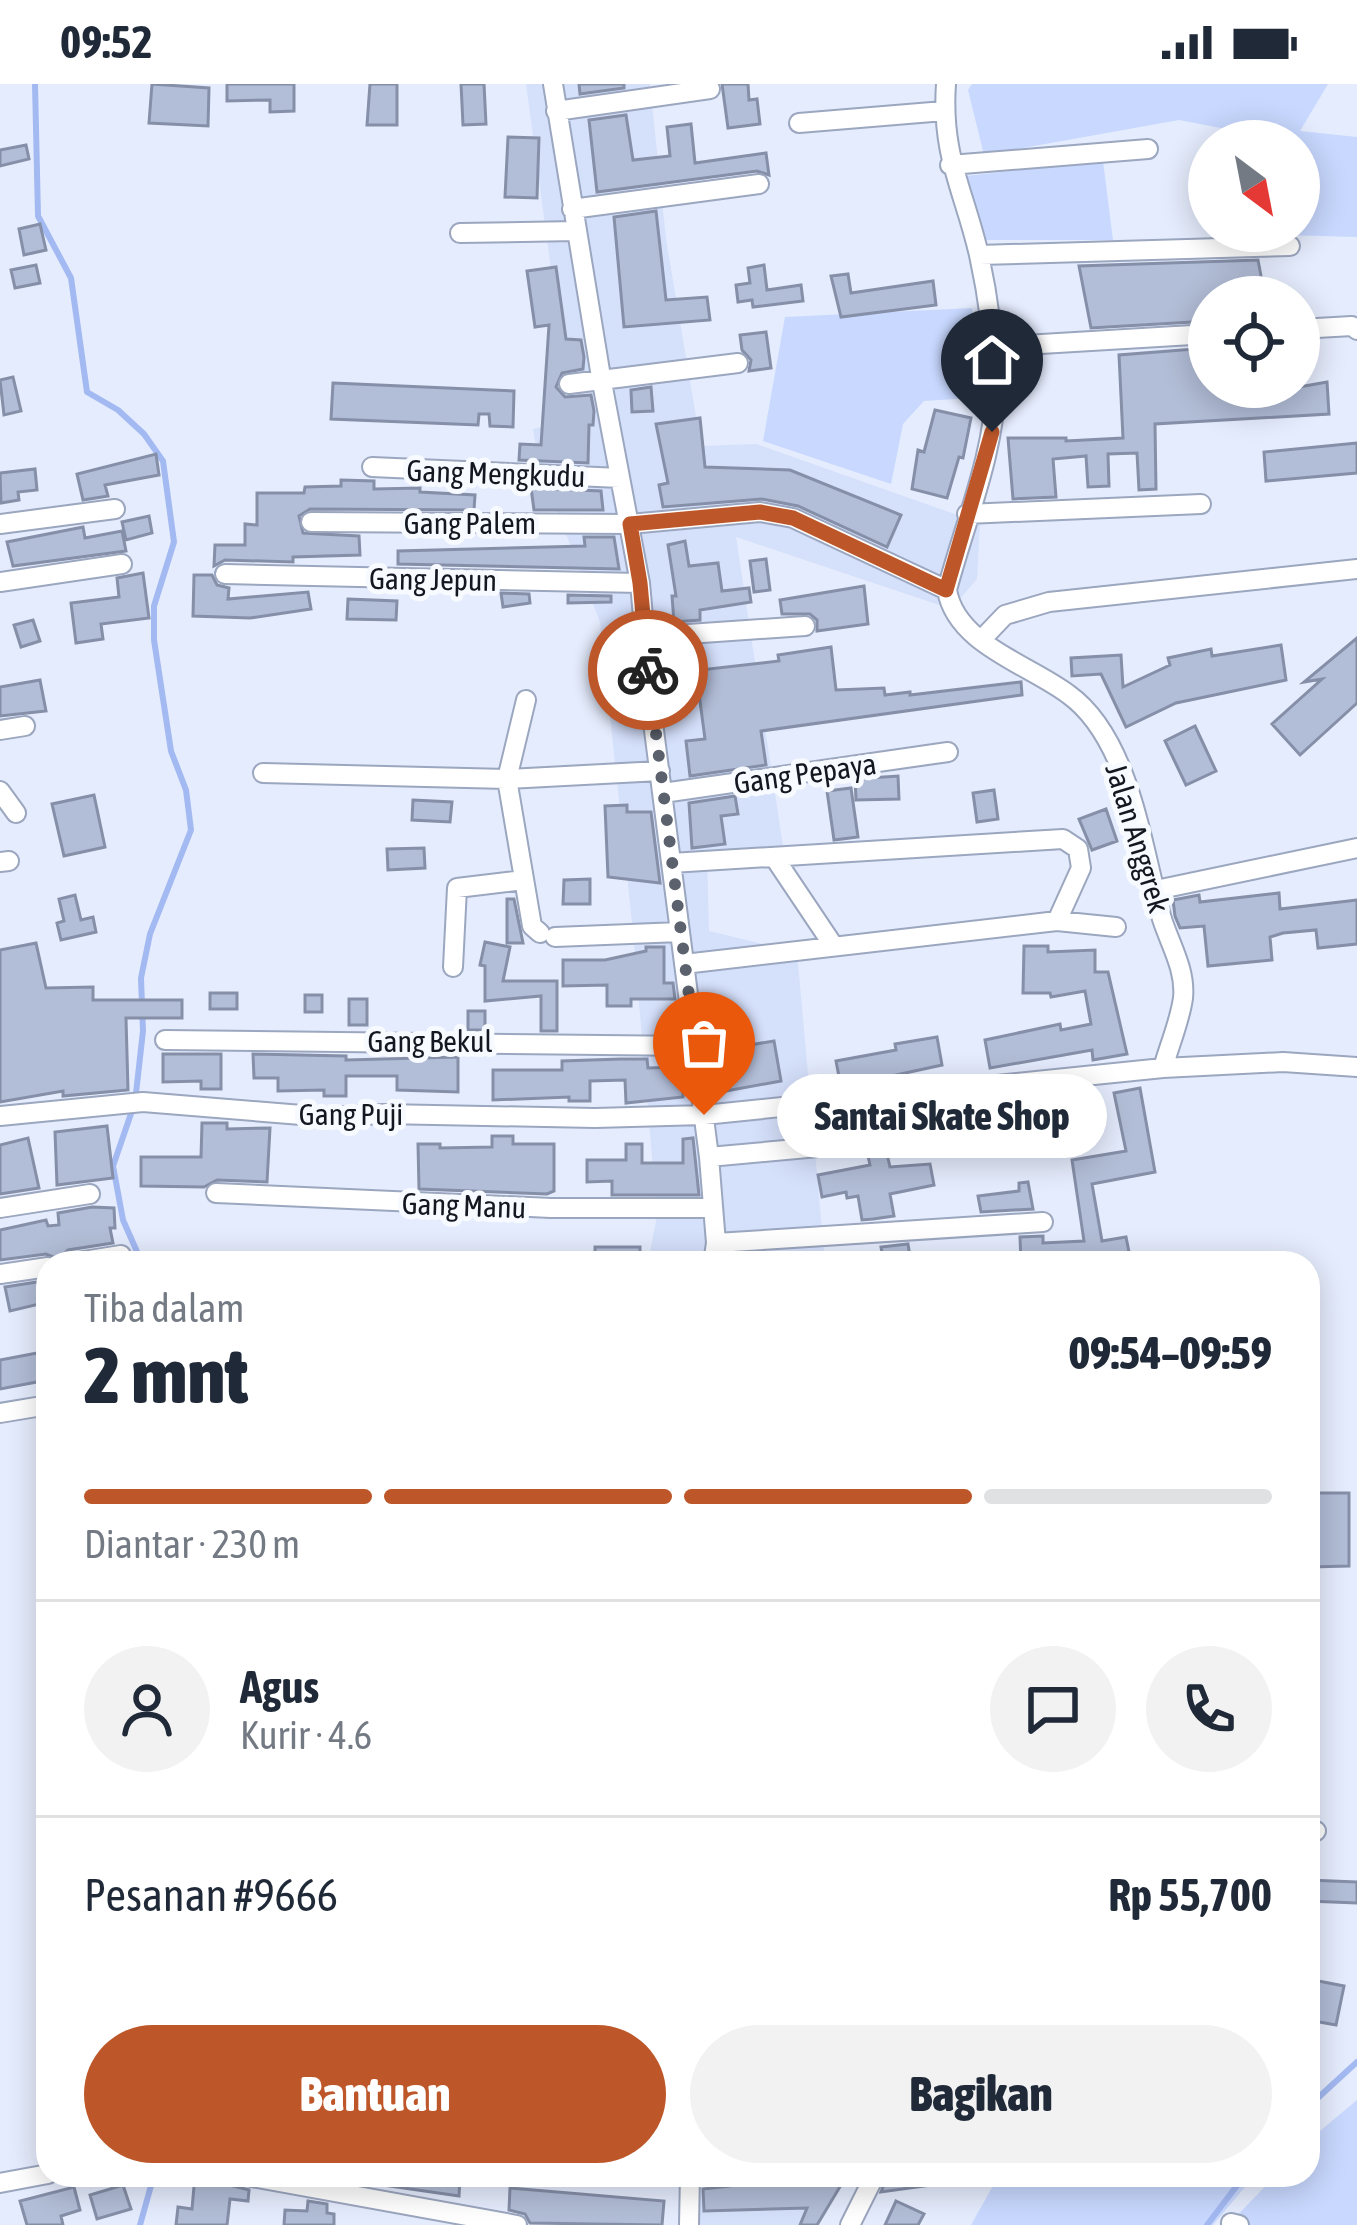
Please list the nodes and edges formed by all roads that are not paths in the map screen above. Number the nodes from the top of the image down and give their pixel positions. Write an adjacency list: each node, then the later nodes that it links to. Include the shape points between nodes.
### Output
1 (553, 84): 4 (street)
2 (946, 84): 5 (street)
3 (710, 89): 4 (street)
4 (556, 111): 10 (street)
5 (944, 112): 6 (street); 8 (street)
6 (799, 123)
7 (1148, 149): 8 (street)
8 (950, 165): 14 (street)
9 (759, 184): 10 (street)
10 (572, 208): 11 (street)
11 (576, 231): 12 (street); 20 (street)
12 (460, 233)
13 (1188, 249): 14 (street)
14 (979, 255): 18 (street)
15 (1320, 328): 16 (street)
16 (1357, 330)
17 (1188, 335): 18 (street)
18 (992, 347): 26 (street, via 992,432)
19 (738, 363): 20 (street)
20 (601, 377): 21 (street); 23 (street)
21 (569, 384)
22 (372, 467): 23 (street, Gang Mengkudu)
23 (620, 478): 29 (street)
24 (1201, 504): 26 (street)
25 (115, 509): 28 (street)
26 (967, 514): 35 (street)
27 (310, 522): 29 (street, Gang Palem)
28 (0, 524)
29 (630, 524): 34 (street); 35 (street, Gang Palem, via 760,512 793,518)
30 (122, 564): 33 (street)
31 (1357, 569): 38 (street, via 1049,602 1005,615)
32 (225, 574): 34 (street, Gang Jepun)
33 (0, 582)
34 (640, 583): 37 (street)
35 (946, 590): 38 (street, Jalan Anggrek, via 962,626)
36 (805, 626): 37 (street)
37 (645, 637): 43 (street)
38 (982, 639): 53 (street, Jalan Anggrek, via 1070,694 1101,733 1137,814)
39 (526, 700): 45 (street)
40 (26, 726): 41 (street)
41 (0, 730)
42 (948, 752): 47 (street, Gang Pepaya)
43 (660, 771): 45 (street); 47 (street)
44 (263, 773): 45 (street)
45 (507, 779): 52 (street)
46 (0, 791): 48 (street)
47 (662, 793): 51 (street)
48 (16, 813)
49 (1357, 848): 53 (street)
50 (774, 857): 51 (street); 54 (street, via 1064,839 1078,849 1082,868); 57 (street)
51 (670, 863): 56 (street)
52 (524, 880): 56 (street, via 542,932); 59 (street, via 457,888)
53 (1156, 890): 63 (street, Jalan Anggrek, via 1183,999)
54 (1057, 921): 55 (street); 57 (street)
55 (1116, 928)
56 (680, 932): 58 (street)
57 (833, 945): 58 (street)
58 (684, 964): 61 (street)
59 (454, 967)
60 (165, 1040): 61 (street, Gang Bekul)
61 (695, 1046): 64 (street)
62 (1357, 1066): 63 (street)
63 (1162, 1069): 64 (street)
64 (704, 1115): 65 (street, Gang Puji, via 326,1118 142,1102); 67 (street)
65 (0, 1116)
66 (1059, 1125): 67 (street)
67 (709, 1157): 71 (street)
68 (216, 1193): 71 (street, Gang Manu)
69 (90, 1194): 70 (street)
70 (0, 1208)
71 (713, 1208): 73 (street)
72 (1043, 1222): 74 (street)
73 (714, 1251)
74 (735, 1251)
75 (36, 1269): 76 (street)
76 (0, 1274)
77 (36, 1407): 78 (street)
78 (0, 1413)
79 (36, 2176): 80 (street)
80 (0, 2183)
81 (307, 2187): 84 (street)
82 (690, 2187): 85 (street)
83 (869, 2187): 86 (street)
84 (517, 2225)
85 (689, 2225)
86 (850, 2225)

